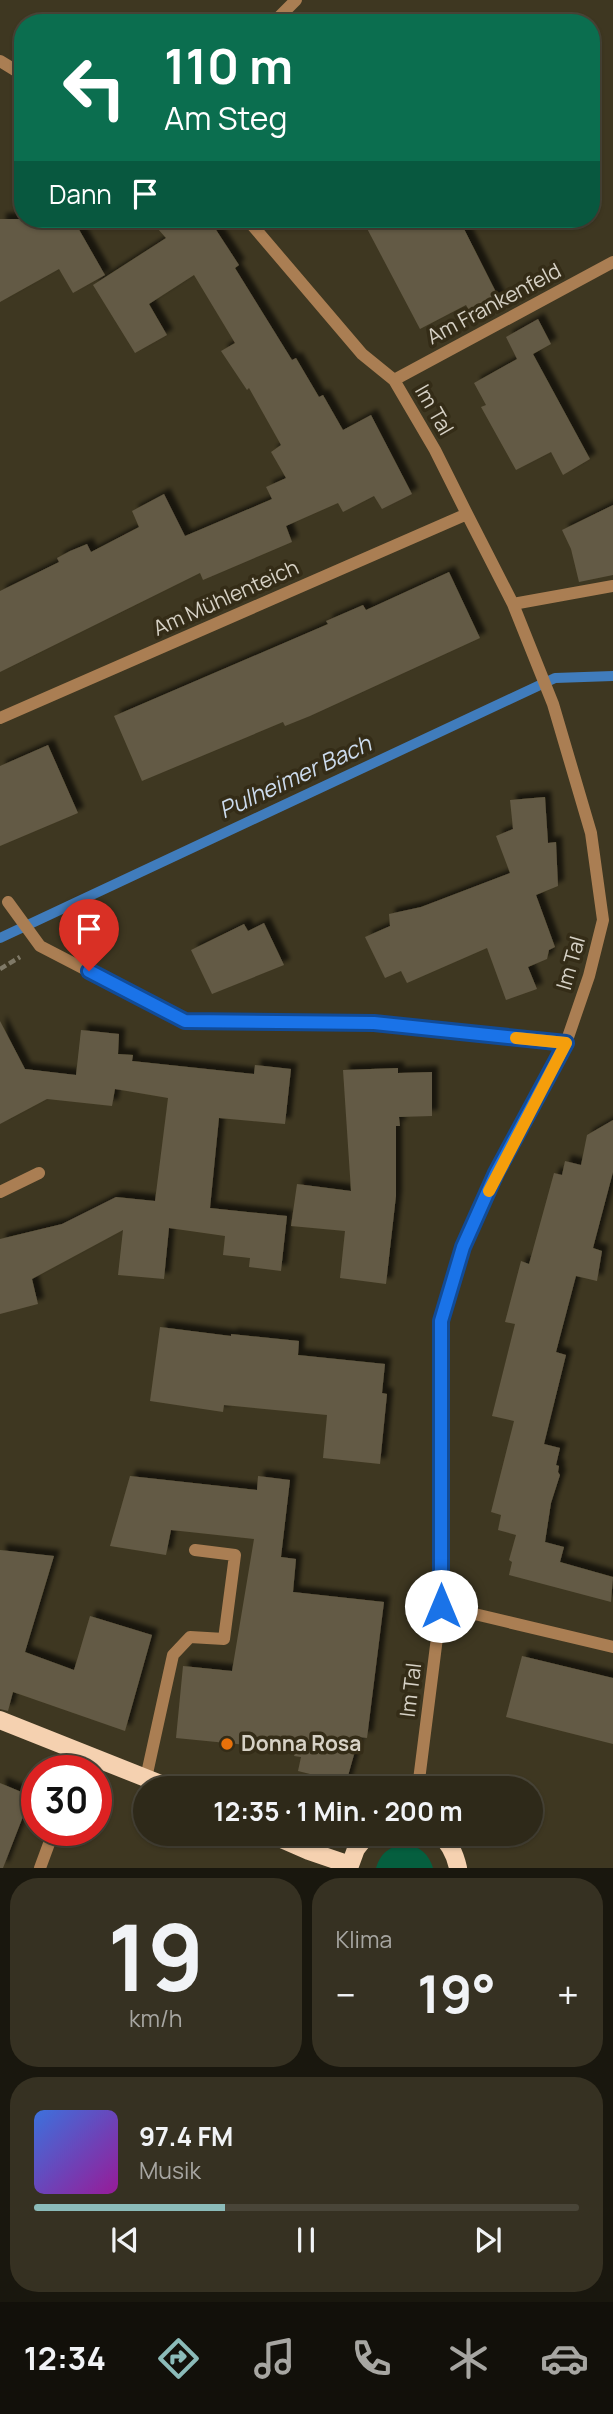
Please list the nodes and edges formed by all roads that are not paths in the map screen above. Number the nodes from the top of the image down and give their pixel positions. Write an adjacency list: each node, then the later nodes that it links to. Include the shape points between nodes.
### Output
1 (296, 0): 2 (street)
2 (281, 14)
3 (255, 228): 5 (street, Im Tal, via 362,354)
4 (613, 262): 5 (street, Am Frankenfeld)
5 (394, 380): 6 (street, Im Tal)
6 (467, 514): 8 (street, Im Tal); 9 (street, Am Mühlenteich)
7 (613, 586): 8 (street)
8 (513, 604): 11 (street, Im Tal, via 553,704 591,833)
9 (0, 718)
10 (8, 902): 12 (street, via 40,946 185,1021 374,1023)
11 (608, 921): 12 (street, Im Tal)
12 (566, 1043): 16 (street, Im Tal, via 496,1173 463,1247 441,1321)
13 (39, 1173): 14 (street)
14 (0, 1192)
15 (195, 1550): 21 (street, via 235,1555 224,1639 190,1637 173,1655)
16 (441, 1606): 17 (street); 22 (street, Im Tal)
17 (613, 1647)
18 (0, 1720): 19 (main road)
19 (85, 1754): 20 (main road)
20 (141, 1776)
21 (146, 1776)
22 (420, 1776)
23 (48, 1846): 28 (street)
24 (298, 1846): 27 (main road)
25 (358, 1846): 27 (main road)
26 (450, 1846): 29 (main road)
27 (349, 1866)
28 (40, 1868)
29 (458, 1868)

